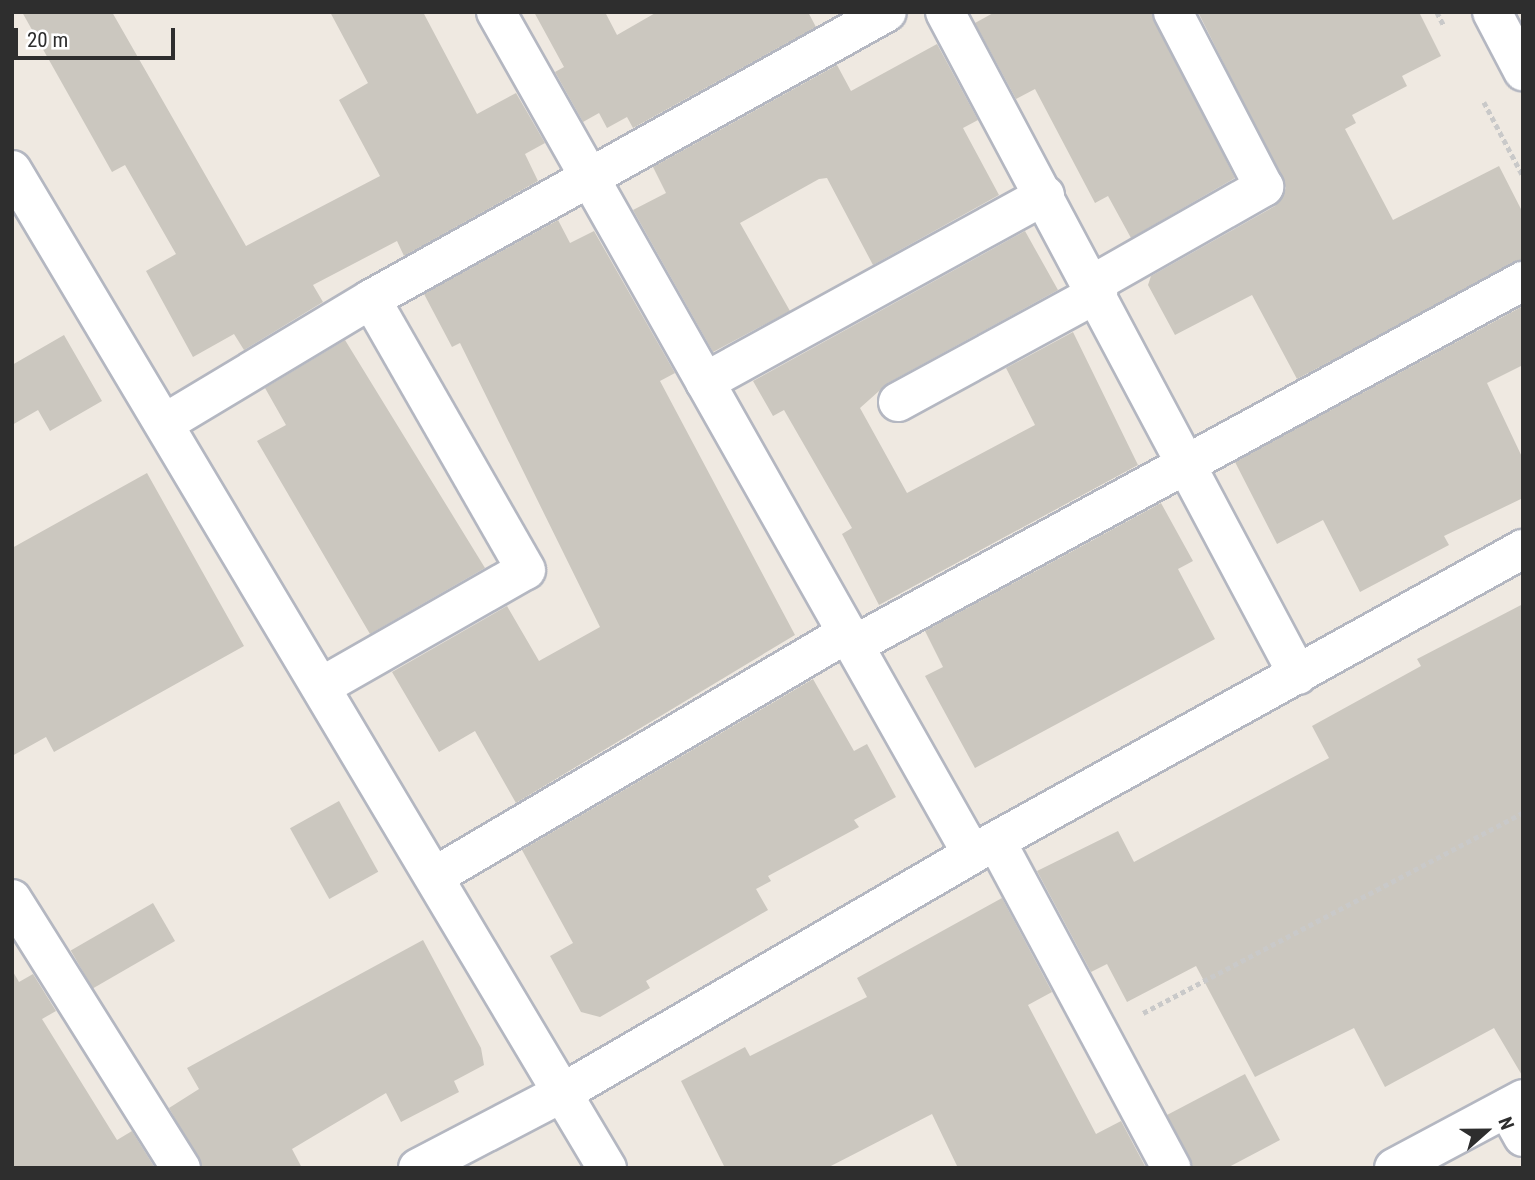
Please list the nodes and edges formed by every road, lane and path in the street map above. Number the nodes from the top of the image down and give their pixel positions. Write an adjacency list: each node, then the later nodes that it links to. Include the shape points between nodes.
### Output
1 (496, 12): 8 (street)
2 (887, 12): 8 (street)
3 (944, 12): 9 (street)
4 (1173, 12): 11 (street, via 1264,187)
5 (1492, 12): 6 (street)
6 (1523, 71)
7 (12, 170): 15 (street)
8 (590, 176): 12 (street); 13 (street)
9 (1045, 195): 11 (street); 13 (street)
10 (1523, 281): 16 (street)
11 (1095, 289): 14 (street); 16 (street)
12 (371, 299): 15 (street); 20 (street, via 526,570)
13 (705, 382): 18 (street)
14 (898, 402)
15 (165, 423): 20 (street)
16 (1186, 462): 18 (street); 19 (street)
17 (1523, 549): 19 (street)
18 (851, 639): 22 (street); 23 (street)
19 (1298, 675): 22 (street)
20 (324, 685): 23 (street)
21 (1523, 813): 25 (path)
22 (984, 848): 25 (street); 26 (street)
23 (435, 876): 26 (street)
24 (12, 899): 28 (street)
25 (1102, 1034): 31 (street)
26 (562, 1093): 29 (street); 30 (street)
27 (1518, 1115): 32 (street)
28 (181, 1168)
29 (418, 1168)
30 (607, 1168)
31 (1171, 1168)
32 (1394, 1168)

